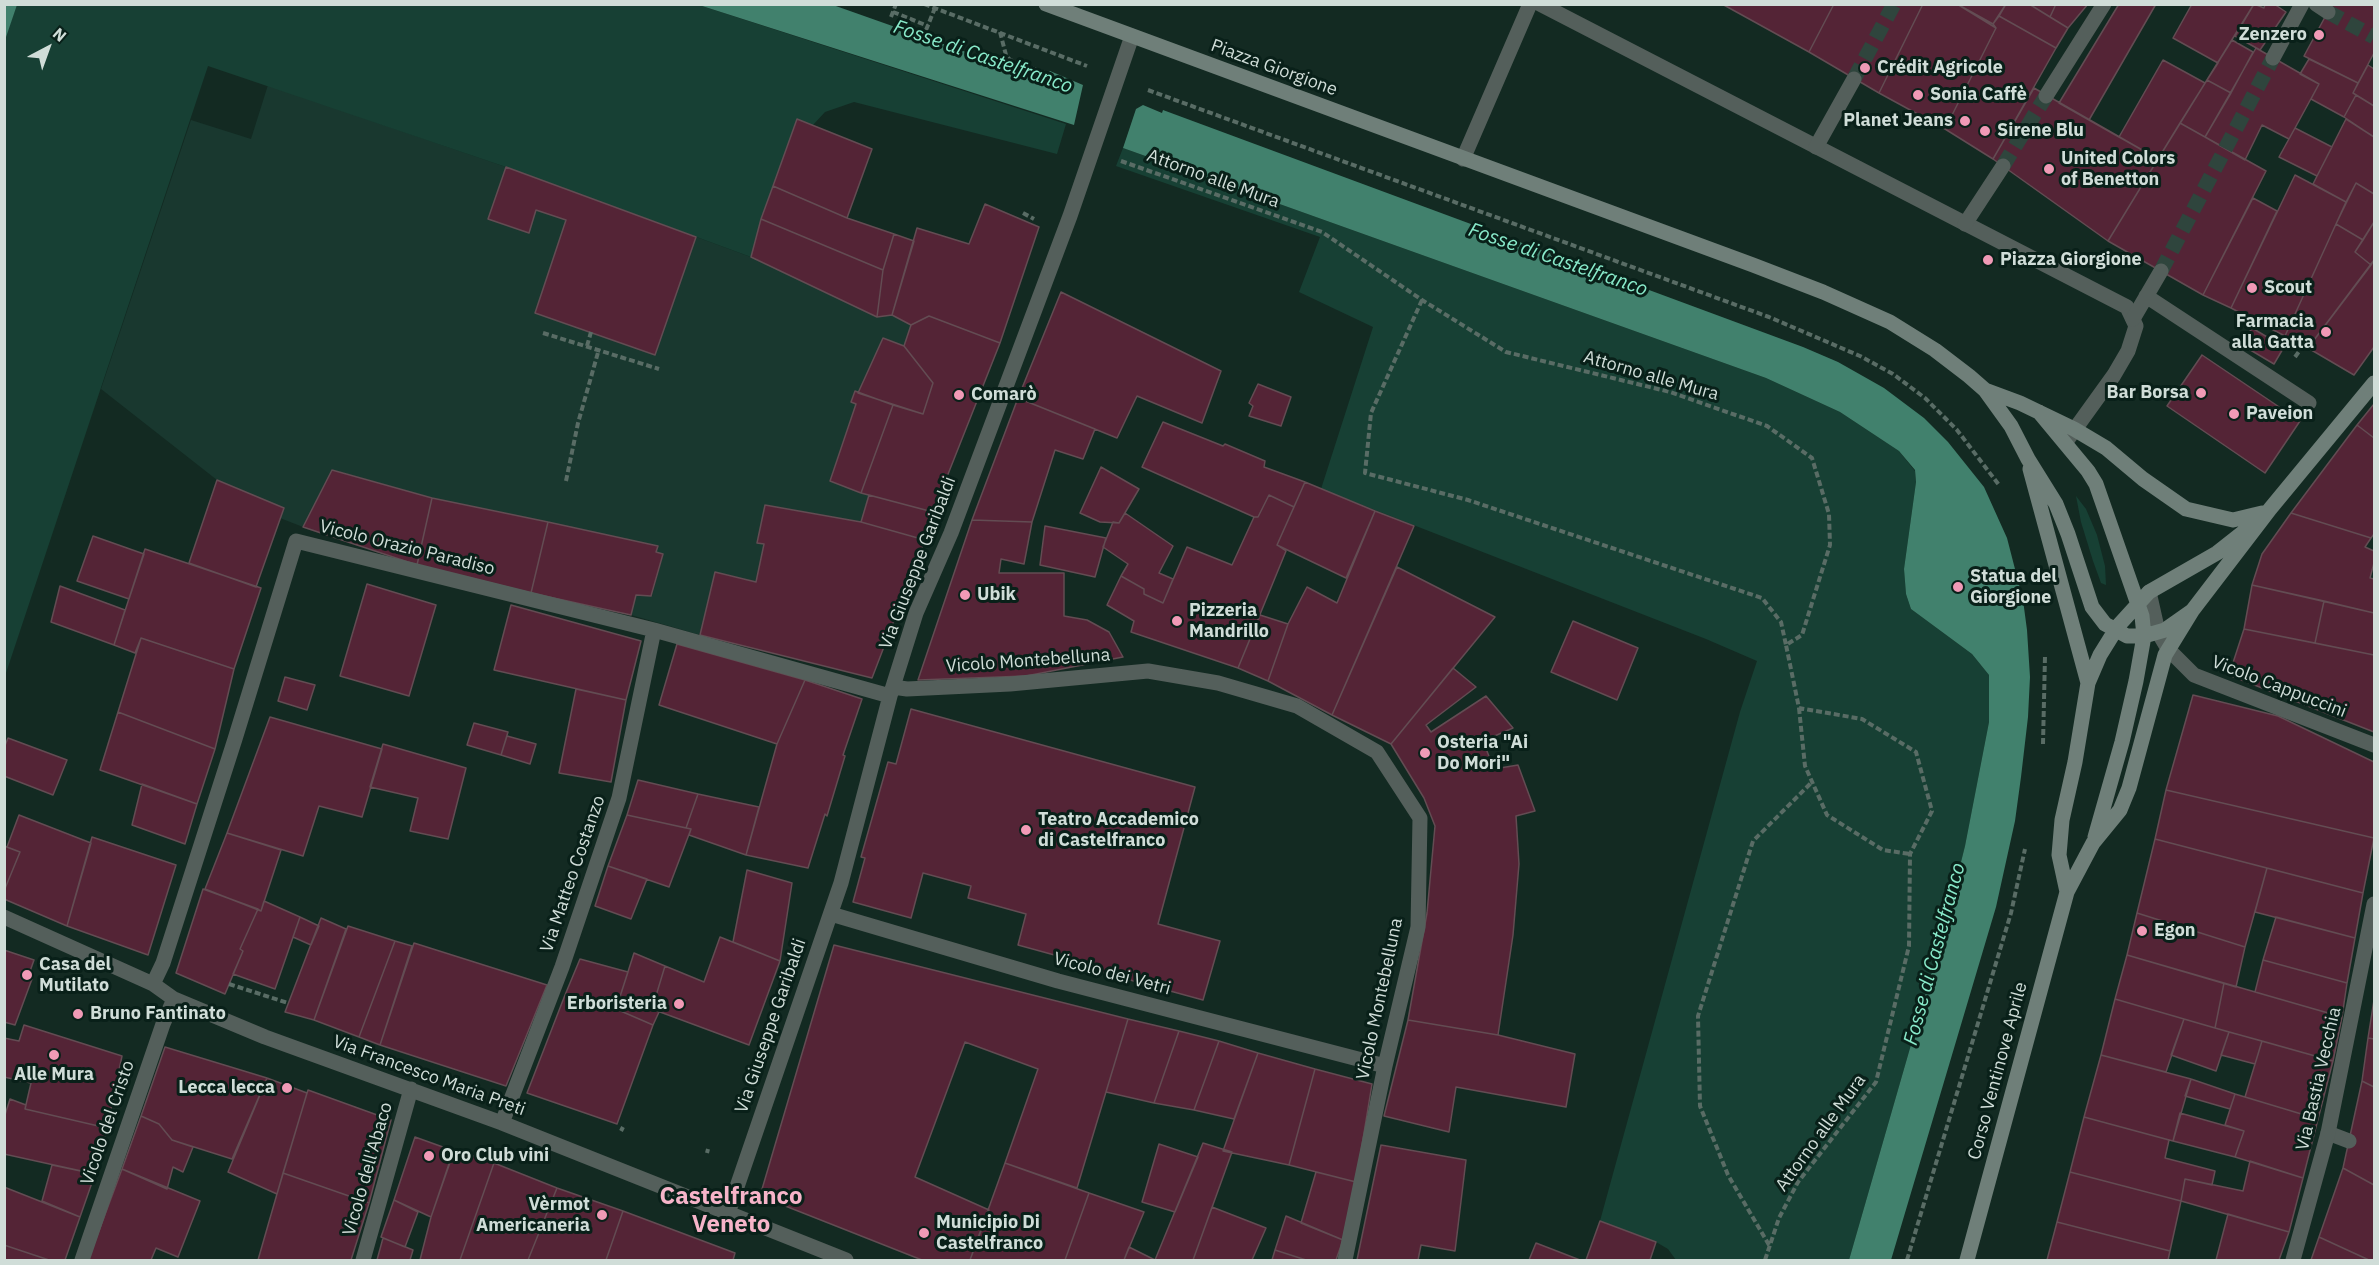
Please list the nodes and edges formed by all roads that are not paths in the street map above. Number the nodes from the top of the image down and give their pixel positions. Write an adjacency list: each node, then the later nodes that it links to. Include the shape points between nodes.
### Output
1 (1046, 4): 6 (street, Piazza Giorgione)
2 (1530, 4): 12 (street)
3 (1540, 4): 11 (street)
4 (2104, 4): 10 (street)
5 (2302, 4): 8 (street)
6 (1074, 9): 7 (street, Piazza Giorgione)
7 (1132, 36): 12 (street, Piazza Giorgione); 33 (street, Via Giuseppe Garibaldi, via 951,532 916,614)
8 (2273, 58)
9 (1854, 78): 11 (street)
10 (2046, 96)
11 (1816, 147): 14 (street)
12 (1463, 159): 19 (street, Piazza Giorgione, via 1859,307 1913,335)
13 (2003, 166): 14 (street)
14 (1965, 224): 17 (street, via 2127,307)
15 (2161, 271): 16 (street)
16 (2146, 296): 17 (street); 20 (street)
17 (2133, 320): 22 (street, via 2136,326 2128,351)
18 (2374, 383): 25 (street)
19 (1985, 390): 21 (street); 24 (street, via 2011,426)
20 (2309, 404)
21 (2038, 412): 22 (street); 23 (street)
22 (2074, 429): 23 (street); 25 (street, via 2186,508 2234,520)
23 (2065, 443): 26 (street, via 2096,484)
24 (2028, 459): 29 (street, via 2056,504 2092,607); 32 (street)
25 (2270, 509): 26 (street, via 2217,553); 27 (street)
26 (2144, 598): 29 (street); 30 (street, Vicolo Cappuccini)
27 (2192, 611): 30 (street); 31 (street)
28 (654, 630): 33 (street, Vicolo Orazio Paradiso); 40 (street, Vicolo Orazio Paradiso, via 296,541); 44 (street, Via Matteo Costanzo, via 619,798 562,967)
29 (2114, 630): 30 (street, via 2127,636); 32 (street)
30 (2151, 634): 31 (street, Vicolo Cappuccini); 35 (street)
31 (2168, 649): 34 (street, Vicolo Cappuccini, via 2199,678); 35 (street, via 2157,675 2132,778 2120,810)
32 (2088, 683): 36 (street, via 2062,820 2059,855)
33 (891, 692): 38 (street, Via Giuseppe Garibaldi); 42 (street, Vicolo Montebelluna, via 1148,670 1218,683 1297,706 1377,752 1420,818 1418,927)
34 (2374, 745)
35 (2093, 843): 36 (street)
36 (2067, 892): 52 (street, Corso Ventinove Aprile)
37 (2374, 904): 45 (street, Via Bastia Vecchia)
38 (831, 914): 42 (street, Vicolo dei Vetri, via 1058,981); 47 (street, Via Giuseppe Garibaldi)
39 (4, 917): 40 (street, Via Francesco Maria Preti)
40 (153, 984): 41 (street, Via Francesco Maria Preti)
41 (174, 999): 43 (street, Via Francesco Maria Preti, via 265,1037); 48 (street, Vicolo del Cristo)
42 (1385, 1066): 51 (street, Vicolo Montebelluna)
43 (411, 1089): 44 (street, Via Francesco Maria Preti); 49 (street, Vicolo dell'Abaco)
44 (502, 1123): 47 (street, Via Francesco Maria Preti)
45 (2328, 1133): 46 (street); 53 (street, Via Bastia Vecchia)
46 (2349, 1141)
47 (728, 1213): 50 (street, Via Francesco Maria Preti)
48 (82, 1260)
49 (363, 1260)
50 (846, 1260)
51 (1345, 1260)
52 (1967, 1260)
53 (2292, 1260)

